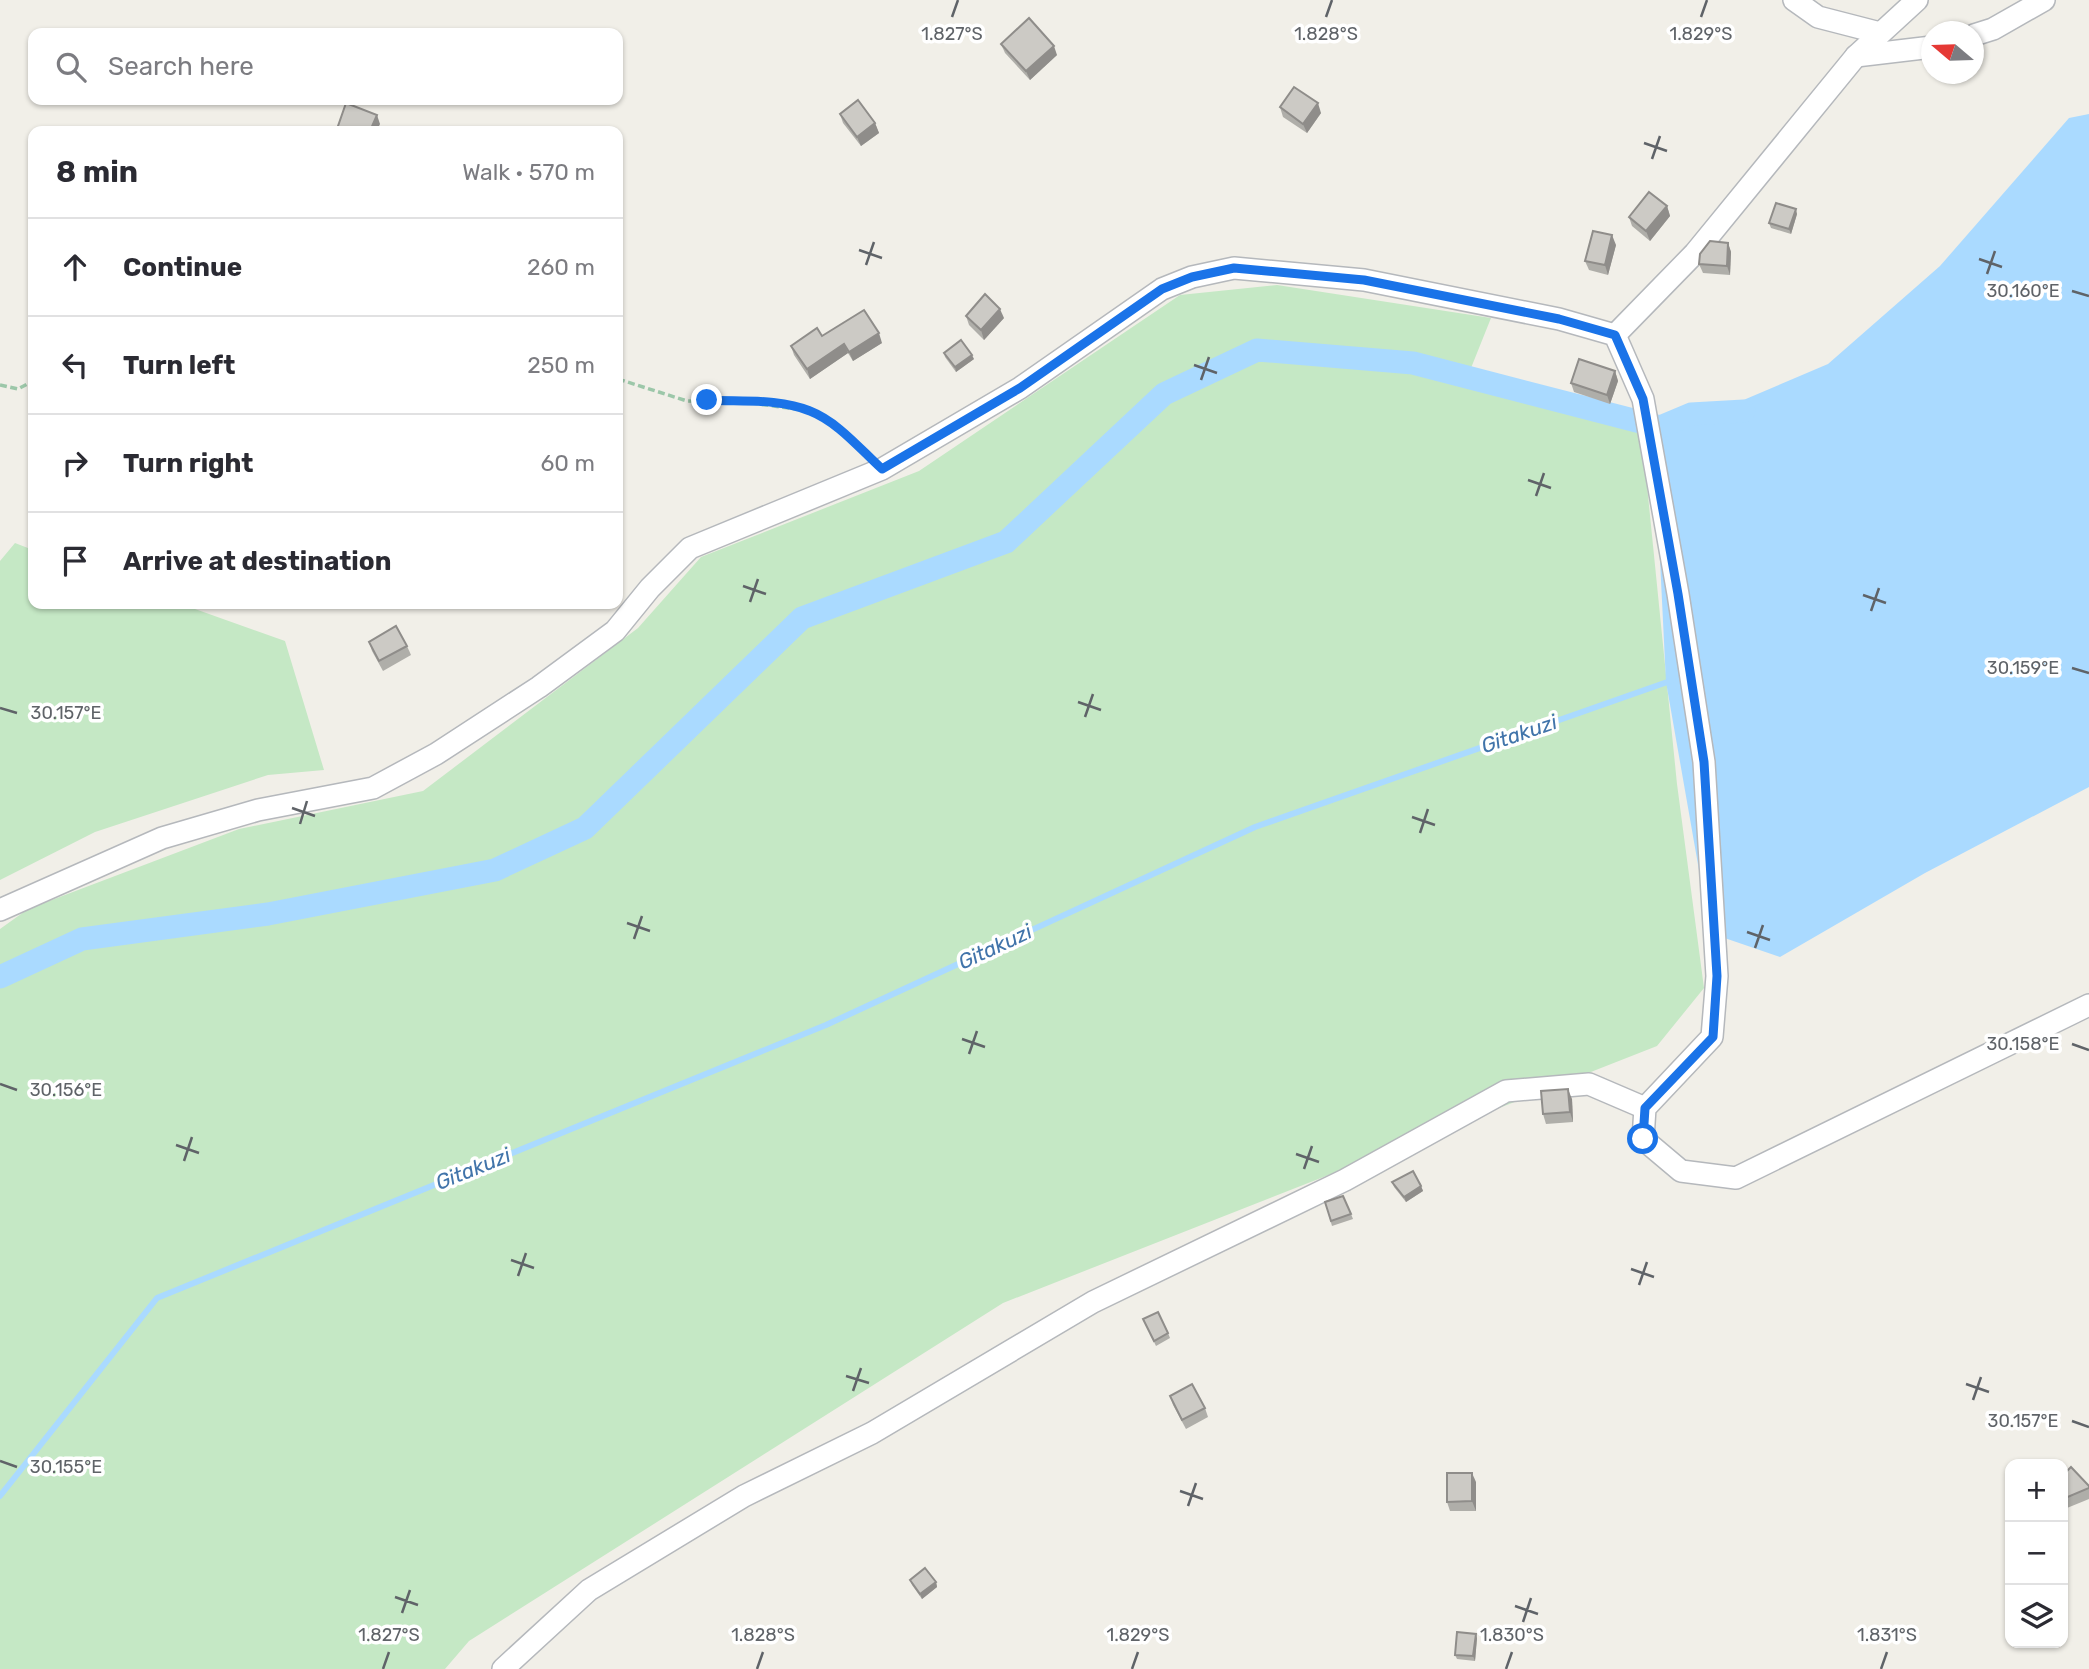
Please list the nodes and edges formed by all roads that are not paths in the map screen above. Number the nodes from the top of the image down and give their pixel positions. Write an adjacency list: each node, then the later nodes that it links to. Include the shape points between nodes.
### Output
1 (1794, 0): 5 (street, via 1818,17)
2 (1917, 0): 5 (street)
3 (2044, 0): 4 (street)
4 (1984, 32)
5 (1880, 33): 7 (street)
6 (1921, 48): 7 (street)
7 (1856, 55): 8 (street, via 1695,253)
8 (1615, 335): 9 (street, via 1559,319 1364,280 1234,268 1192,277 1162,289 1020,388 882,469 690,548 615,631 436,754 373,788 258,810 162,838); 11 (street, via 1644,407 1688,656 1704,762 1717,962 1713,1037)
9 (0, 909)
10 (2089, 1004): 11 (street, via 1736,1178 1681,1171 1643,1139)
11 (1645, 1108): 12 (street, via 1589,1084 1506,1091 1345,1180 1093,1303 872,1433 744,1496 589,1590)
12 (503, 1669)

